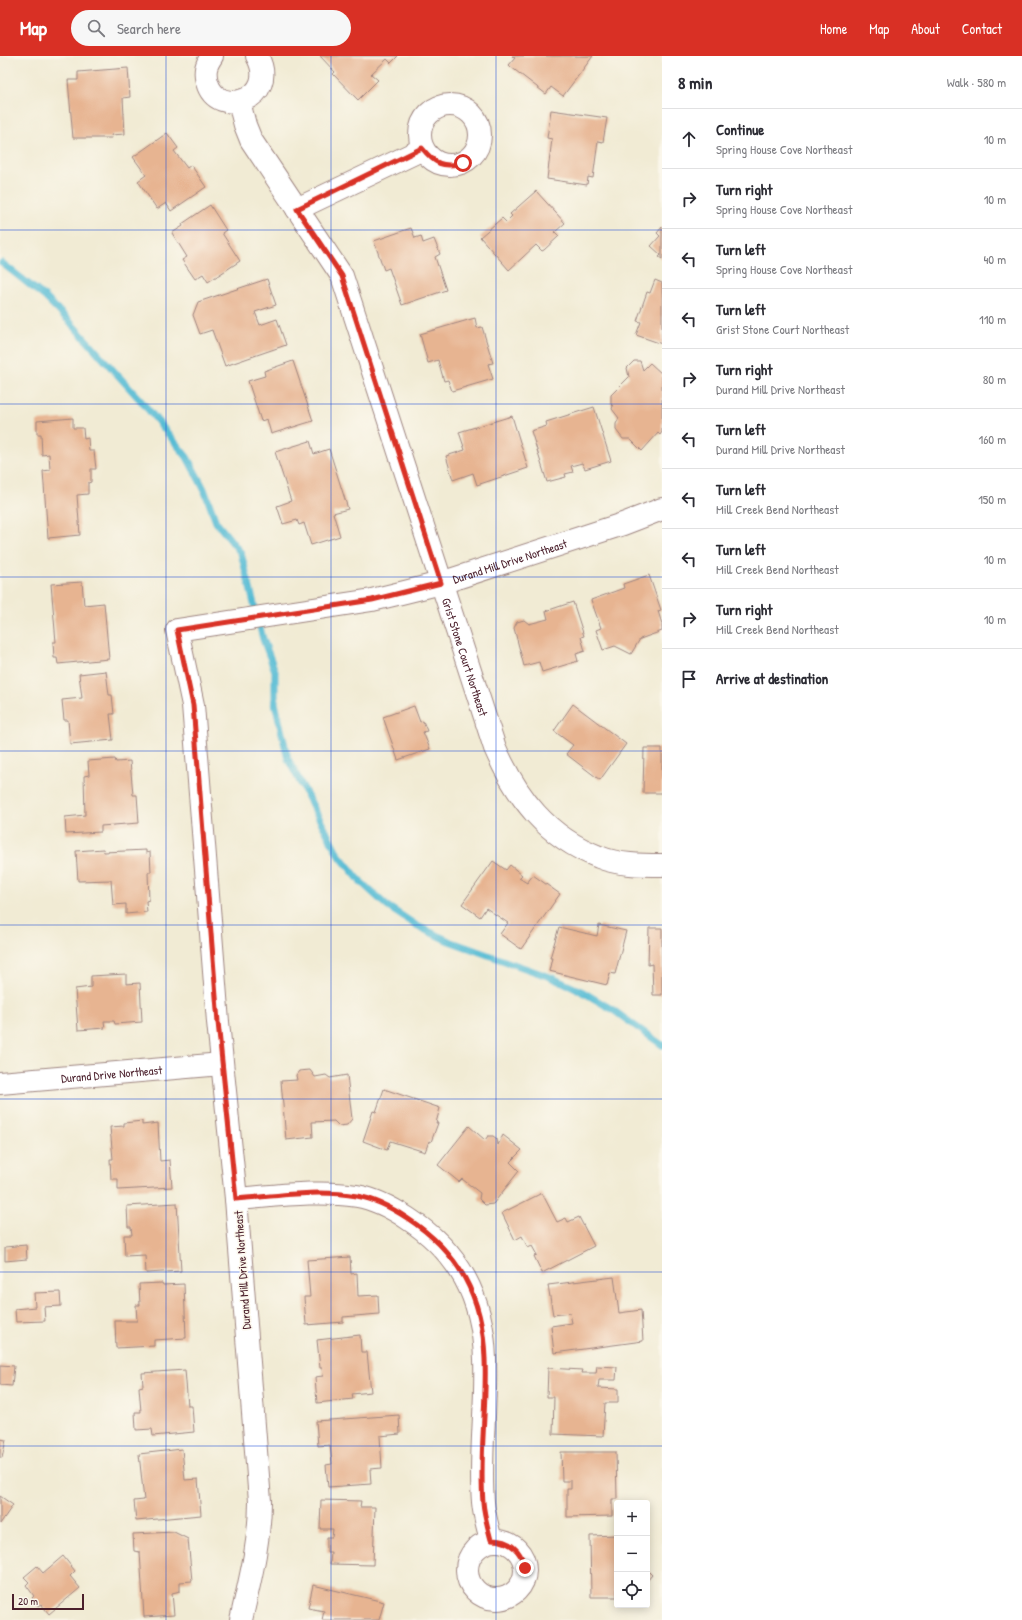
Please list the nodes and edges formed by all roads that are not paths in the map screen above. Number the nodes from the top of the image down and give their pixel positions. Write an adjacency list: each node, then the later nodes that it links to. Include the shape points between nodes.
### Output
1 (212, 56): 3 (street, via 206,64 208,86 214,94 225,101)
2 (257, 56): 3 (street, via 262,65 263,75 260,87 250,98)
3 (239, 102): 5 (street, Grist Stone Court Northeast, via 252,140)
4 (422, 148): 5 (street)
5 (297, 209): 7 (street, Grist Stone Court Northeast, via 342,276)
6 (662, 509): 7 (street, Durand Mill Drive Northeast)
7 (441, 583): 8 (street, Grist Stone Court Northeast, via 496,748 505,771 523,799 563,839 599,858); 9 (street, Durand Mill Drive Northeast, via 372,600 177,630 193,705)
8 (662, 865)
9 (222, 1064): 10 (street, Durand Drive Northeast); 11 (street, Durand Mill Drive Northeast)
10 (0, 1083)
11 (236, 1199): 12 (street, via 328,1193 359,1196 394,1210 423,1229 446,1249 468,1281 482,1318 486,1361 483,1502); 13 (street, Durand Mill Drive Northeast, via 260,1501 256,1553)
12 (491, 1540)
13 (241, 1620)

